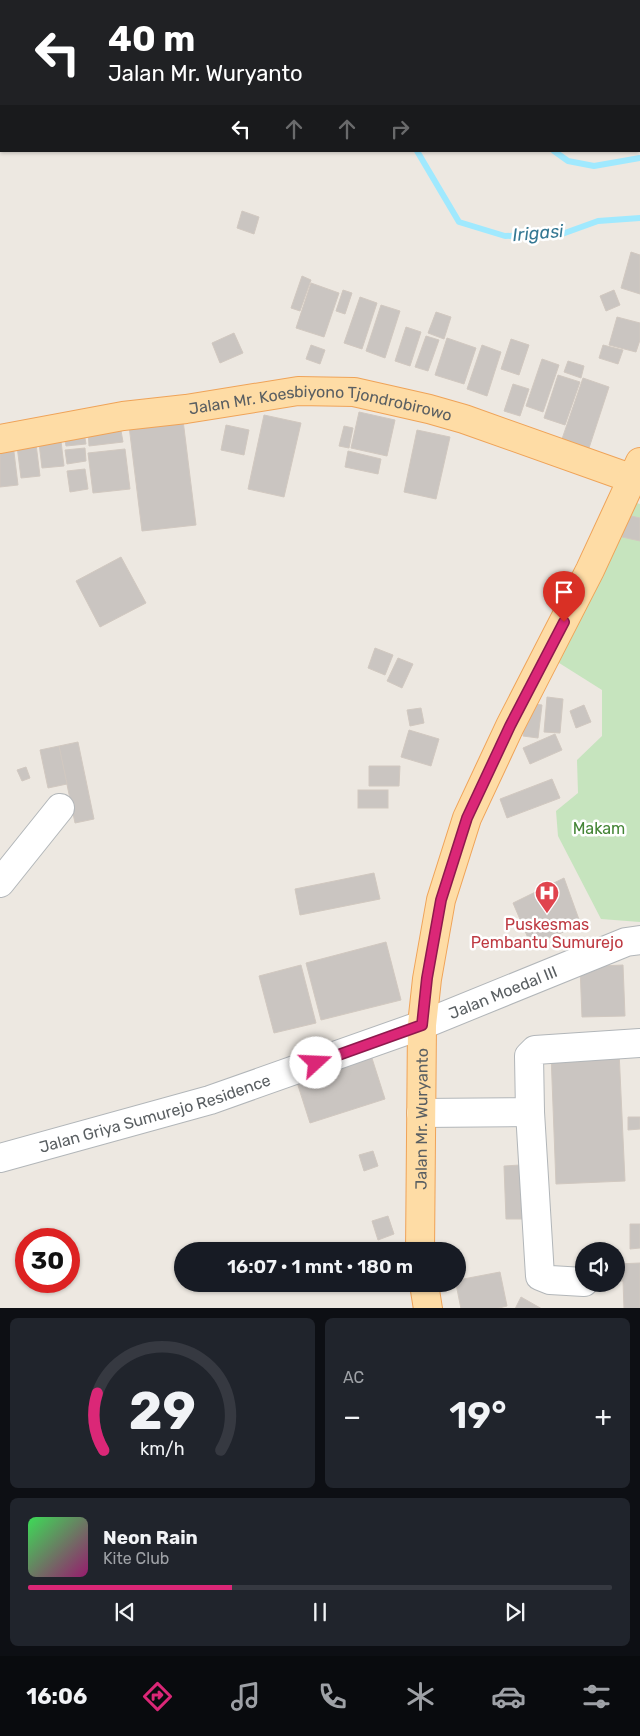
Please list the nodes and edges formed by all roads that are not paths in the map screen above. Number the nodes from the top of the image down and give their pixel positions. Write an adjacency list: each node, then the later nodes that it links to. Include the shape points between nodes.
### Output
1 (0, 439): 2 (main road, Jalan Mr. Koesbiyono Tjondrobirowo, via 122,416 298,390 354,392 464,419)
2 (638, 474): 6 (main road, Jalan Mr. Wuryanto, via 467,818 441,900)
3 (60, 808): 4 (street)
4 (0, 883)
5 (640, 940): 6 (street, Jalan Moedal III, via 626,942)
6 (422, 1025): 9 (main road, Jalan Mr. Wuryanto); 10 (street, Jalan Griya Sumurejo Residence, via 210,1100)
7 (640, 1043): 8 (street, via 535,1050 529,1056)
8 (530, 1112): 9 (street); 12 (street, via 540,1276)
9 (421, 1113): 11 (main road, Jalan Mr. Wuryanto)
10 (0, 1158)
11 (420, 1242)
12 (575, 1281)
13 (425, 1292): 14 (main road)
14 (428, 1308)

